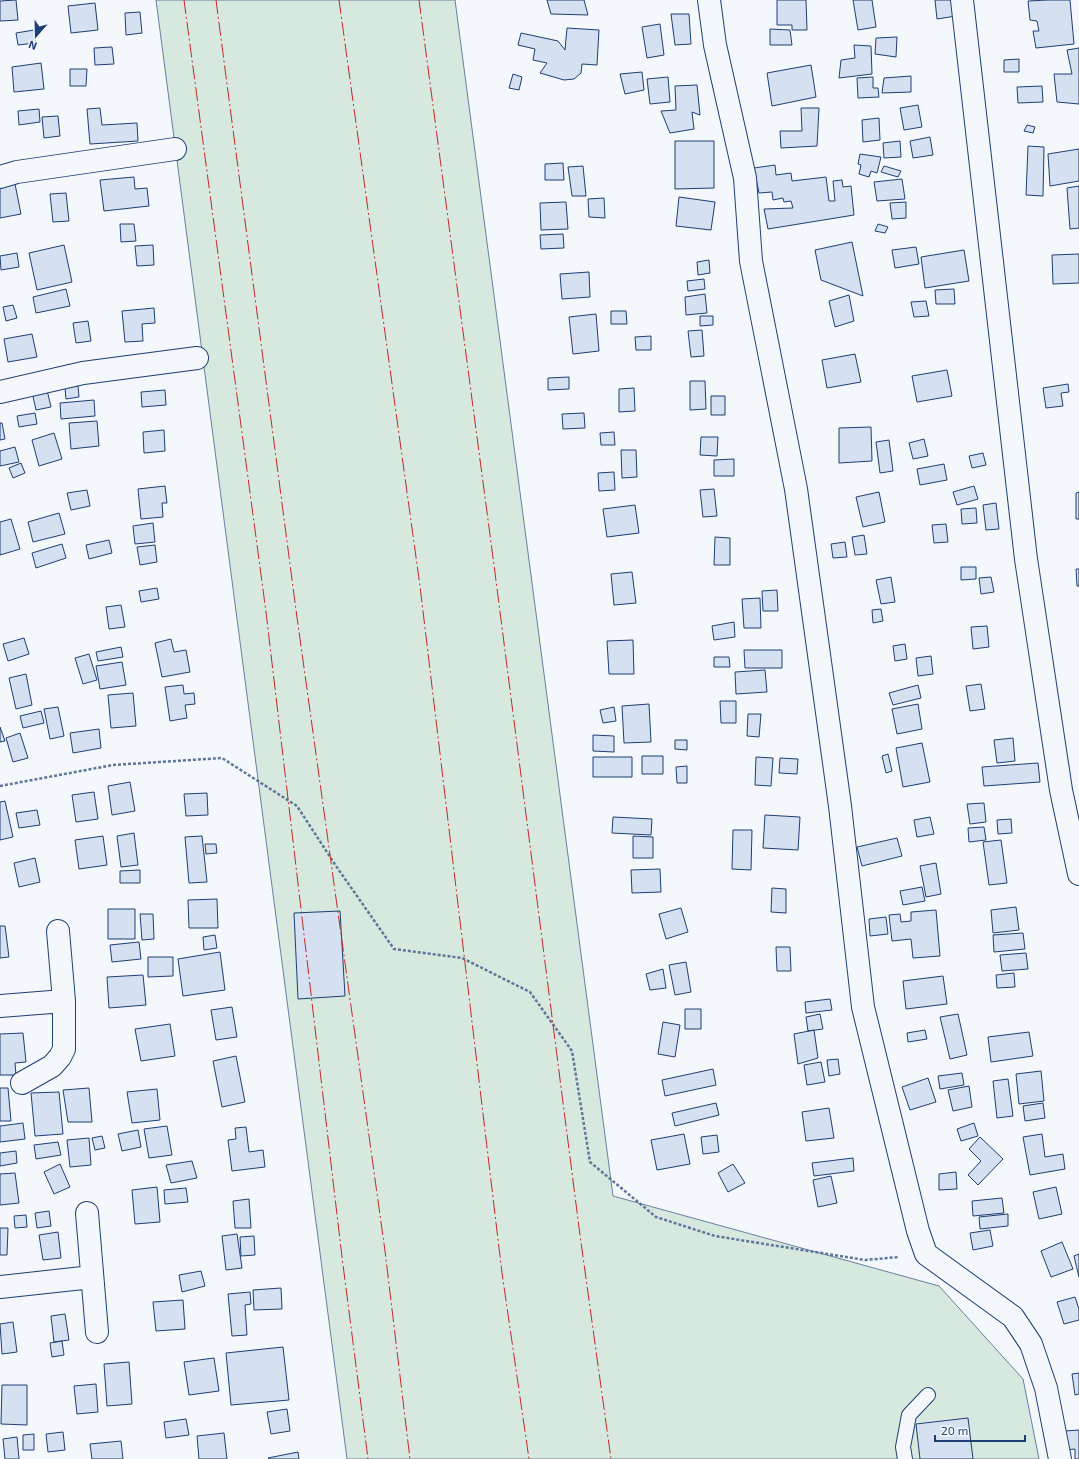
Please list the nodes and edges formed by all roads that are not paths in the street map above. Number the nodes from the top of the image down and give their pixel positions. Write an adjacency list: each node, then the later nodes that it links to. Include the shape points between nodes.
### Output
1 (709, 0): 18 (street, via 716,45 745,178 751,261 796,489 840,806 863,1007 918,1232 926,1254 1012,1317 1031,1344 1046,1388)
2 (962, 0): 7 (street, via 1026,559 1061,790)
3 (175, 149): 4 (street, via 17,172)
4 (0, 177)
5 (197, 358): 6 (street, via 83,373)
6 (0, 392)
7 (1079, 874)
8 (58, 931): 9 (street)
9 (64, 1001): 10 (street); 11 (street, via 64,1049 60,1057 52,1066)
10 (0, 1006)
11 (22, 1083)
12 (87, 1213): 13 (street)
13 (92, 1277): 14 (street); 15 (street)
14 (0, 1287)
15 (97, 1332)
16 (928, 1395): 17 (lane, via 909,1415 903,1447)
17 (905, 1459)
18 (1060, 1459)

